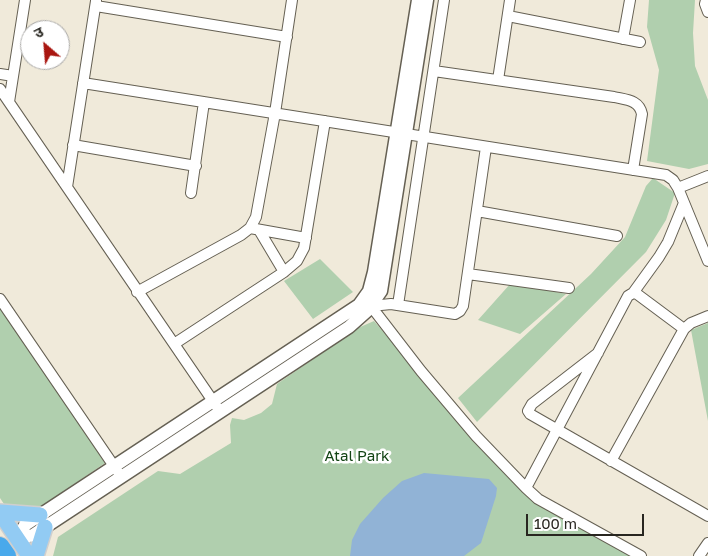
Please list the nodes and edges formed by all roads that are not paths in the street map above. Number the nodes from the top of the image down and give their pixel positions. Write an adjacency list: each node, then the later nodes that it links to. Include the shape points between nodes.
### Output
1 (25, 0): 18 (street)
2 (292, 0): 12 (street)
3 (418, 0): 15 (street)
4 (428, 0): 15 (street)
5 (444, 0): 16 (street)
6 (510, 0): 11 (street)
7 (630, 0): 13 (street)
8 (706, 0): 10 (street)
9 (96, 3): 12 (street); 20 (street)
10 (708, 12)
11 (508, 16): 13 (street); 19 (street)
12 (287, 37): 24 (street)
13 (623, 39): 14 (street)
14 (640, 42)
15 (412, 68): 26 (street)
16 (434, 71): 19 (street); 27 (street)
17 (0, 74): 18 (street)
18 (13, 76): 22 (street)
19 (498, 80): 31 (street, via 636,103 642,114)
20 (83, 83): 23 (street); 28 (street)
21 (0, 89): 22 (street)
22 (9, 102): 33 (street)
23 (204, 102): 24 (street); 30 (street)
24 (275, 113): 25 (street); 38 (street)
25 (325, 121): 26 (street); 40 (street)
26 (401, 133): 27 (street); 49 (street)
27 (423, 137): 29 (street); 50 (street)
28 (74, 146): 30 (street); 33 (street)
29 (486, 147): 31 (street); 37 (street)
30 (196, 166): 35 (street)
31 (633, 170): 34 (street, via 666,175)
32 (708, 176): 34 (street)
33 (67, 187): 46 (street)
34 (678, 188): 36 (street)
35 (191, 193)
36 (684, 203): 41 (street); 47 (street, via 668,242)
37 (477, 211): 39 (street); 44 (street)
38 (255, 229): 40 (street); 43 (street); 46 (street)
39 (617, 236)
40 (306, 238): 43 (street, via 298,261)
41 (704, 239): 42 (street)
42 (708, 261)
43 (284, 272): 53 (street)
44 (468, 274): 45 (street); 50 (street, via 463,306 455,314)
45 (569, 288)
46 (137, 292): 53 (street)
47 (633, 293): 52 (street); 54 (street, via 628,296)
48 (0, 299): 58 (street)
49 (368, 302): 50 (street); 55 (street, via 359,305); 59 (street, via 433,386)
50 (398, 305)
51 (708, 316): 52 (street)
52 (684, 329): 57 (street)
53 (174, 344): 55 (street)
54 (598, 354): 56 (street); 56 (street, via 530,407 528,411 532,417)
55 (217, 406): 58 (street)
56 (557, 430): 57 (street); 59 (street)
57 (610, 461): 61 (street)
58 (117, 472): 62 (street)
59 (526, 488): 69 (street, via 538,499)
60 (0, 512): 62 (main road); 63 (main road)
61 (708, 516)
62 (42, 521): 63 (street, via 25,525); 68 (main road)
63 (18, 539): 67 (main road)
64 (708, 543): 70 (street)
65 (0, 546): 66 (highway)
66 (7, 556)
67 (29, 556)
68 (36, 556)
69 (641, 556)
70 (699, 556)

